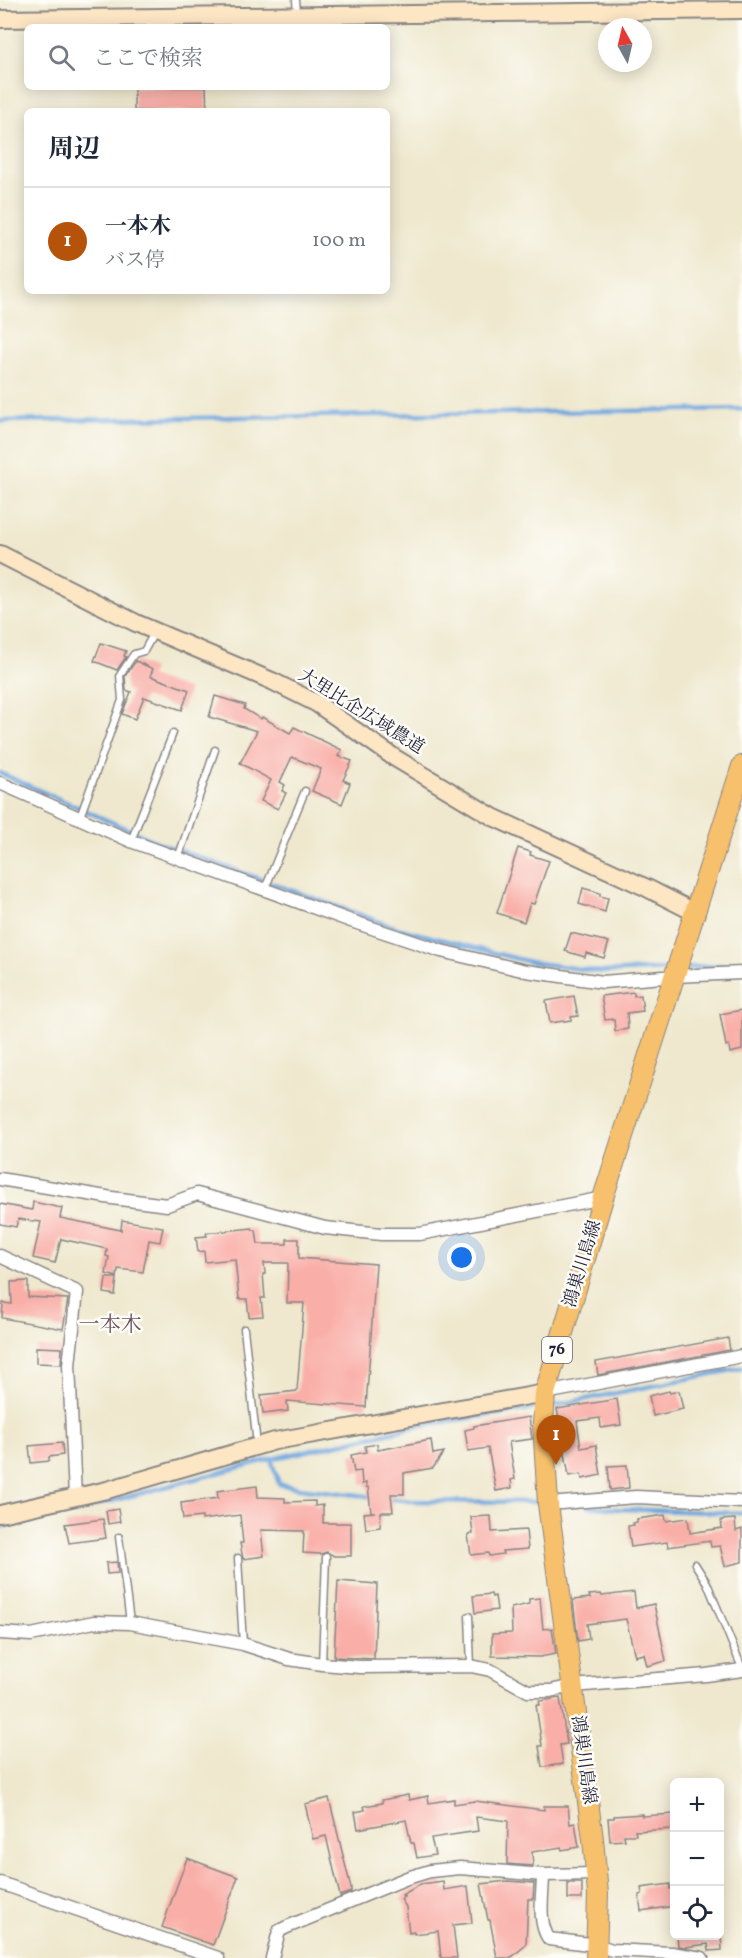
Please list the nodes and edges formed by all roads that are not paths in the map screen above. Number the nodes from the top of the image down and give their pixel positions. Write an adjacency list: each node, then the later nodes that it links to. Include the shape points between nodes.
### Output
1 (297, 8): 2 (street); 3 (street)
2 (742, 10)
3 (0, 20)
4 (0, 554): 5 (street, 大里比企広域農道)
5 (156, 631): 11 (lane, via 144,651 134,654 120,675 122,700); 15 (street, 大里比企広域農道, via 316,703 395,758 493,817)
6 (173, 733): 12 (lane)
7 (215, 750): 13 (lane)
8 (742, 766): 15 (main road, 鴻巣川島線 / 76)
9 (0, 783): 11 (street)
10 (305, 791): 14 (lane)
11 (80, 818): 12 (street)
12 (131, 841): 13 (street)
13 (178, 858): 14 (street)
14 (264, 890): 17 (street, via 441,951 526,971 603,982)
15 (696, 913): 17 (main road, 鴻巣川島線 / 76)
16 (742, 973): 17 (street)
17 (675, 976): 19 (main road, 鴻巣川島線 / 76)
18 (0, 1179): 19 (street, via 167,1205 197,1194 325,1228 381,1234 420,1234)
19 (603, 1198): 23 (main road, 鴻巣川島線 / 76)
20 (0, 1256): 25 (street, via 77,1292 69,1365)
21 (244, 1329): 24 (lane)
22 (742, 1356): 23 (street)
23 (545, 1393): 24 (street); 27 (main road, 鴻巣川島線 / 76)
24 (257, 1446): 25 (street)
25 (75, 1497): 28 (street)
26 (742, 1502): 27 (street, via 636,1497)
27 (548, 1504): 40 (main road, 鴻巣川島線 / 76)
28 (0, 1514)
29 (119, 1536): 34 (lane)
30 (326, 1557): 37 (lane)
31 (238, 1558): 36 (lane)
32 (695, 1564): 39 (lane, via 707,1583)
33 (469, 1616): 38 (lane)
34 (130, 1623): 35 (street, via 94,1622 31,1635); 36 (street)
35 (0, 1633)
36 (243, 1644): 37 (street, via 289,1659)
37 (322, 1664): 38 (street)
38 (471, 1666): 40 (street, via 490,1670 528,1691)
39 (742, 1669): 40 (street)
40 (573, 1686): 41 (main road, 鴻巣川島線 / 76)
41 (596, 1874): 42 (street); 44 (main road, 鴻巣川島線 / 76)
42 (543, 1875): 44 (street, via 544,1932 549,1939); 46 (street, via 460,1868 407,1878 287,1926 279,1931)
43 (0, 1882): 45 (street)
44 (597, 1952): 47 (street, via 663,1952)
45 (218, 1958)
46 (272, 1958)
47 (702, 1958)

